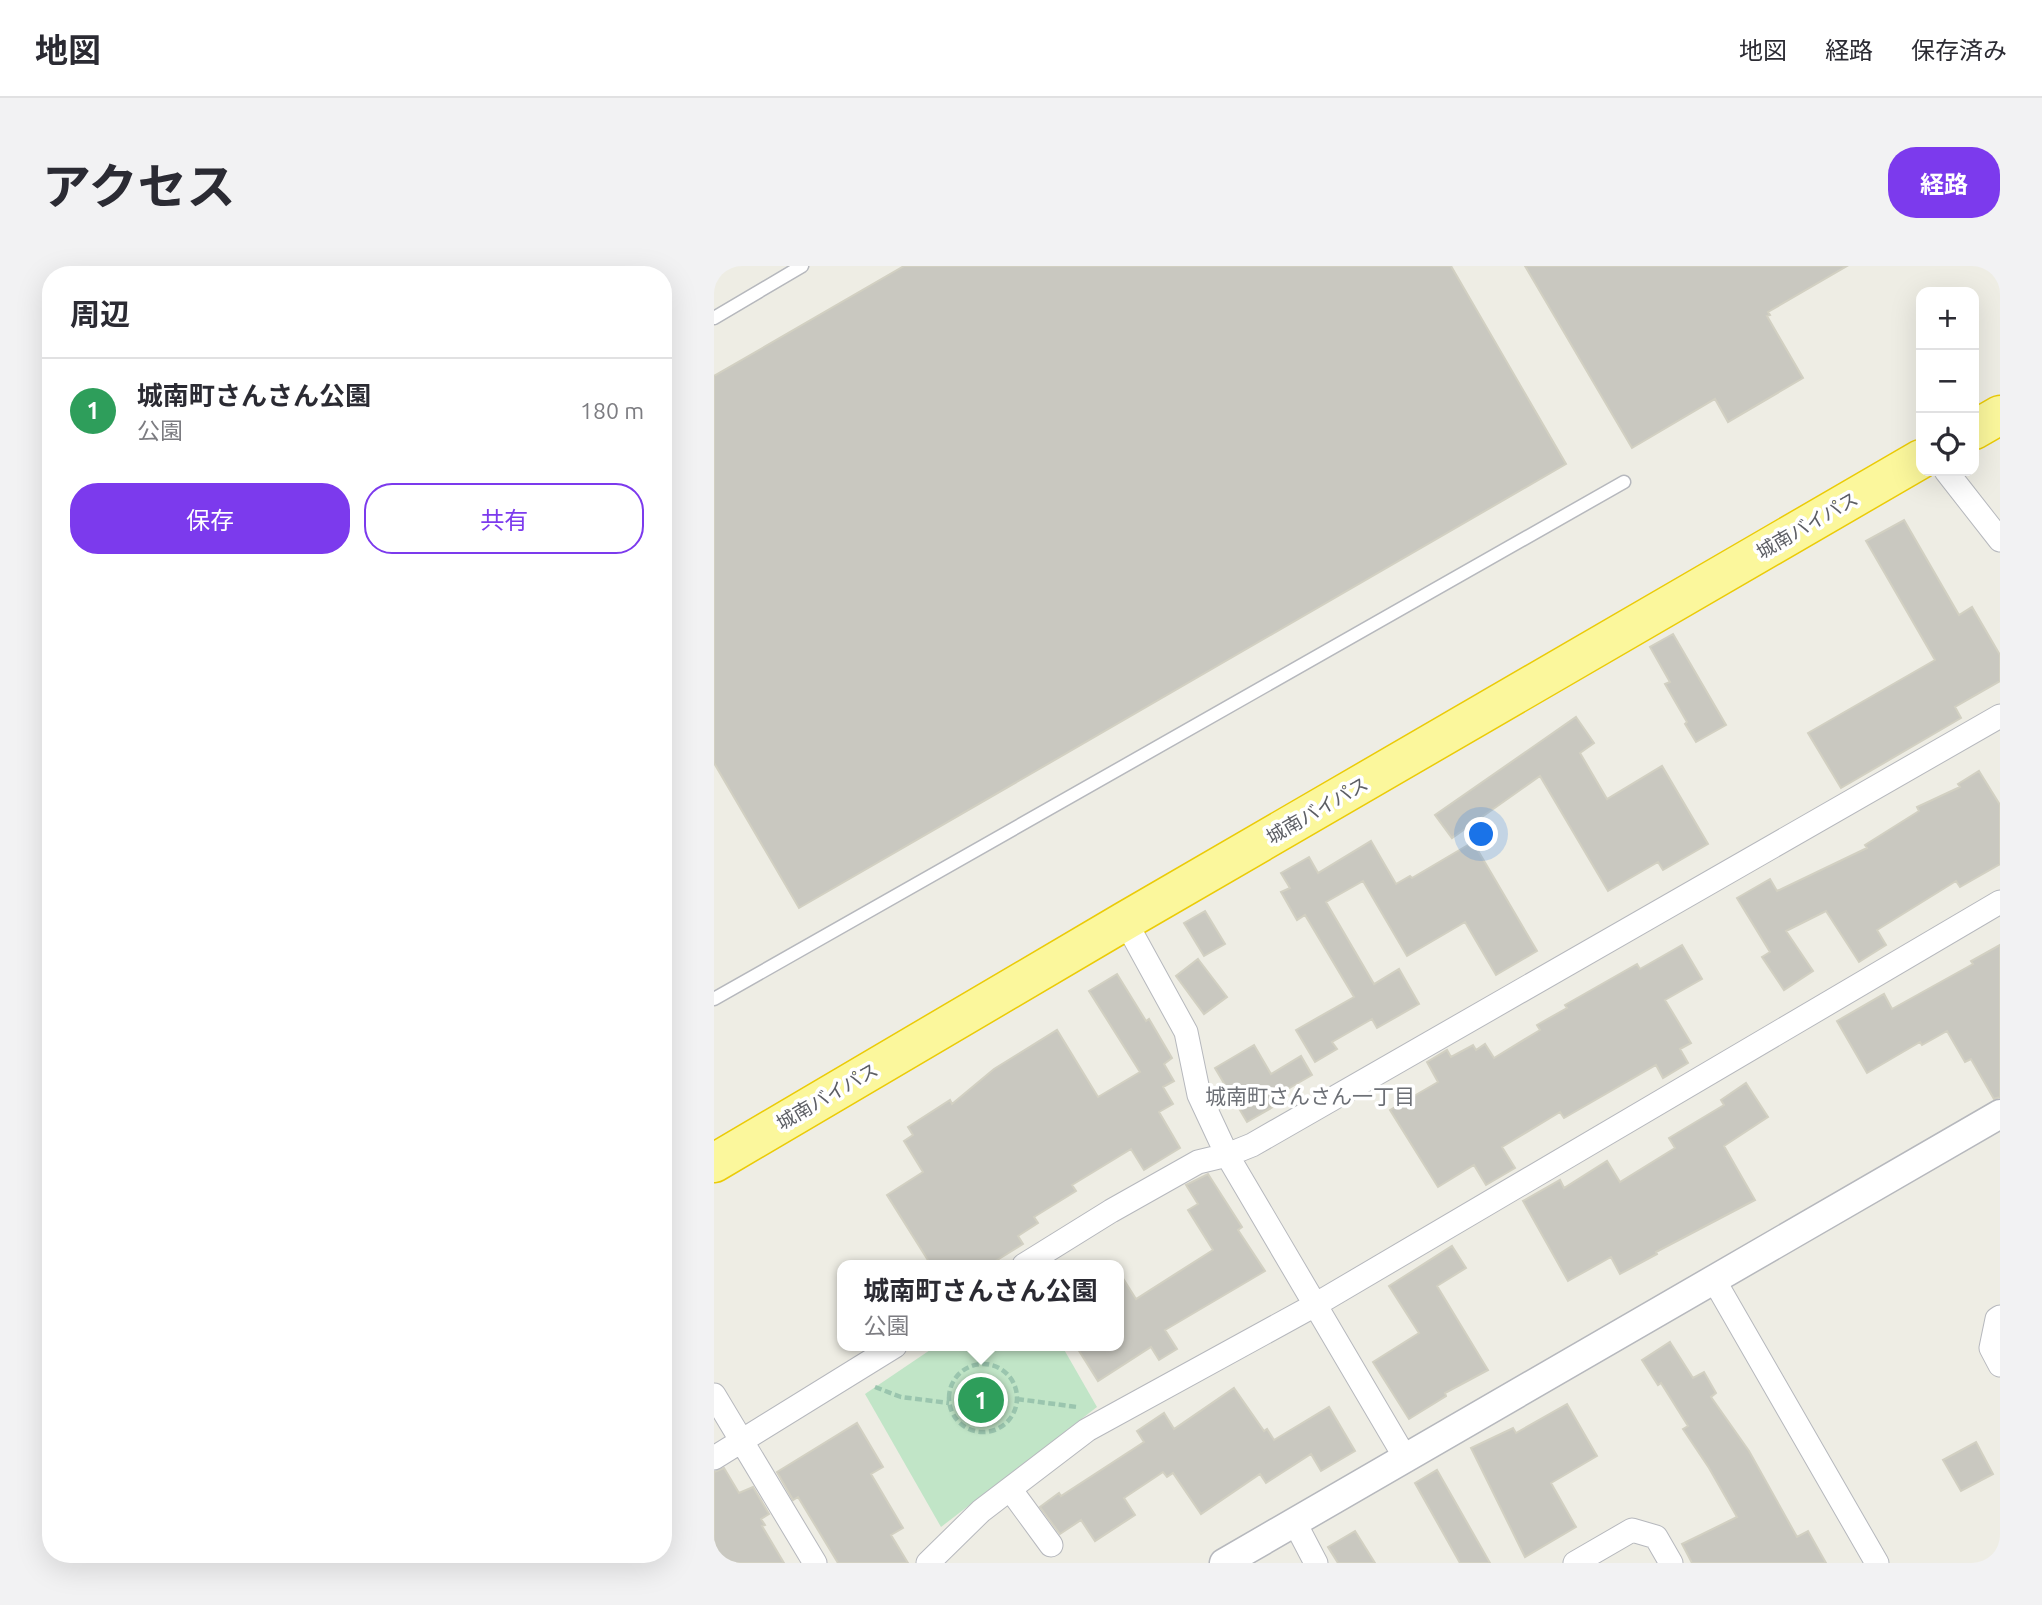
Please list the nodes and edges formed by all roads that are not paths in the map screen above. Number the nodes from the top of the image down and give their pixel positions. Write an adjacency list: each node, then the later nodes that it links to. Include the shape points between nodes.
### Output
1 (802, 266): 2 (lane)
2 (714, 318)
3 (2000, 415): 4 (highway)
4 (1979, 427)
5 (1916, 462): 11 (highway, 城南バイパス)
6 (1950, 476): 8 (street)
7 (1624, 482): 12 (lane)
8 (2000, 540)
9 (2000, 716): 14 (street)
10 (2000, 902): 18 (street)
11 (1125, 921): 14 (street, via 1186,1032 1199,1096); 15 (highway, 城南バイパス)
12 (714, 999)
13 (2000, 1114): 17 (street)
14 (1227, 1155): 16 (street, via 1198,1162); 18 (street)
15 (714, 1163)
16 (1032, 1260)
17 (1714, 1280): 25 (street); 35 (street)
18 (1315, 1305): 25 (street); 26 (street, via 1087,1430)
19 (2000, 1317): 21 (street, via 1991,1348)
20 (887, 1351): 23 (street)
21 (2000, 1365)
22 (714, 1395): 23 (street)
23 (741, 1442): 24 (street); 29 (street)
24 (714, 1458)
25 (1406, 1459): 27 (street)
26 (1010, 1489): 28 (street); 30 (street)
27 (1295, 1523): 31 (street); 32 (street)
28 (1051, 1545)
29 (815, 1563)
30 (928, 1563)
31 (1224, 1563)
32 (1316, 1563)
33 (1575, 1563): 34 (street, via 1632,1530 1656,1537)
34 (1671, 1563)
35 (1877, 1563)

